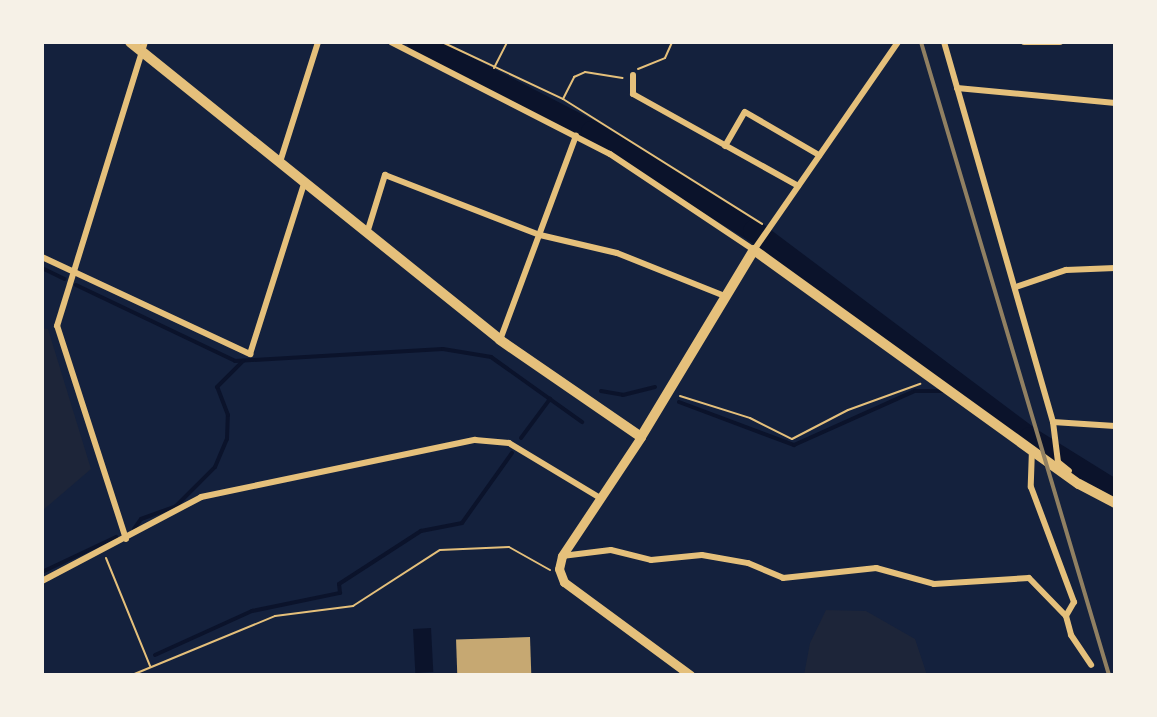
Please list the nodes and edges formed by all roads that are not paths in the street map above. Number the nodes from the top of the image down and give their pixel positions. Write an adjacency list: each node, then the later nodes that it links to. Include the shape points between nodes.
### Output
1 (130, 42): 8 (main road)
2 (318, 42): 15 (street)
3 (391, 42): 12 (street)
4 (898, 42): 14 (street)
5 (944, 42): 10 (street)
6 (1024, 42): 7 (street)
7 (1060, 42)
8 (144, 47): 15 (main road); 23 (street)
9 (633, 75): 13 (street, via 633,94)
10 (957, 88): 11 (street); 24 (street)
11 (1115, 103)
12 (576, 136): 19 (street); 20 (street, via 680,196)
13 (725, 146): 14 (street, via 745,112); 17 (street)
14 (819, 155): 17 (street)
15 (280, 163): 16 (main road)
16 (304, 184): 18 (main road); 23 (street, via 250,354)
17 (798, 186): 20 (street)
18 (367, 233): 19 (street, via 385,175); 26 (main road)
19 (540, 235): 25 (street, via 617,254); 26 (street)
20 (756, 247): 25 (main road); 30 (main road)
21 (42, 257): 23 (street)
22 (1115, 268): 24 (street, via 1066,270)
23 (75, 273): 34 (street, via 57,326)
24 (1016, 287): 27 (street)
25 (727, 297): 29 (main road)
26 (500, 340): 29 (main road)
27 (1053, 422): 28 (street); 31 (street, via 1058,462)
28 (1115, 426)
29 (641, 437): 32 (street)
30 (1032, 449): 31 (main road); 37 (street, via 1031,487 1074,602)
31 (1100, 497): 33 (main road)
32 (600, 498): 34 (street, via 509,442 475,440 201,497); 35 (street)
33 (1115, 503)
34 (126, 539): 36 (street)
35 (562, 556): 37 (street, via 611,550 651,561 702,555 748,563 783,578 876,568 934,584 1029,578); 39 (street, via 559,569 564,582)
36 (42, 581)
37 (1066, 616): 38 (street, via 1071,635)
38 (1091, 664)
39 (690, 675)

